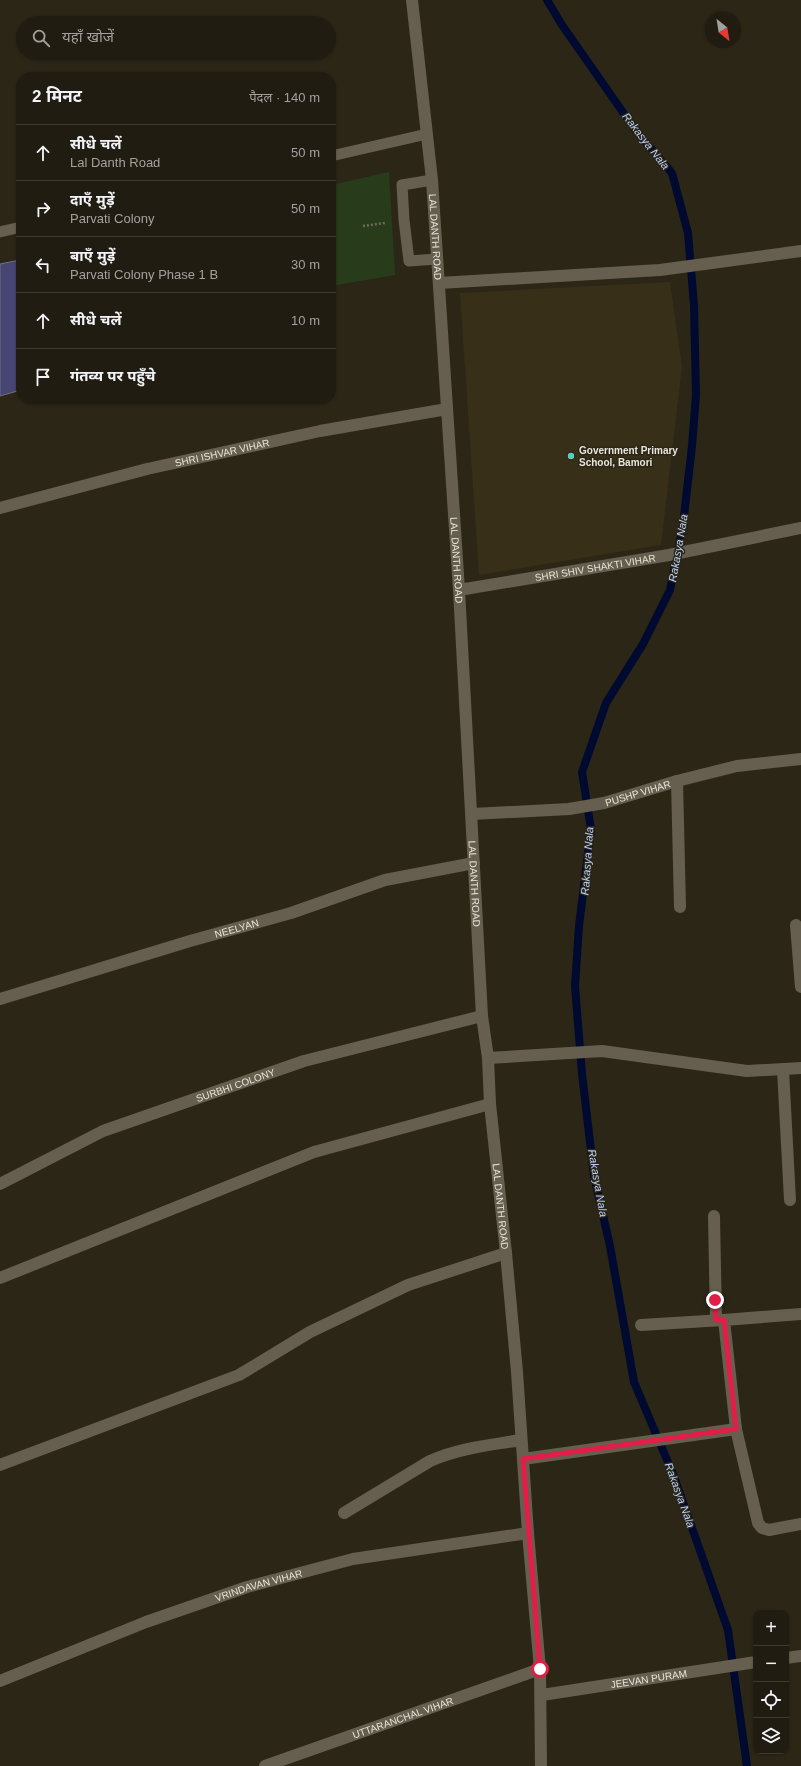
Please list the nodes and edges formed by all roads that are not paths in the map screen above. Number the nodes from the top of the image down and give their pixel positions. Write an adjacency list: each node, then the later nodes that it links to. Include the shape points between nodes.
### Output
1 (412, 0): 2 (street, LAL DANTH ROAD)
2 (427, 134): 3 (lane); 4 (street, LAL DANTH ROAD)
3 (336, 155)
4 (432, 180): 8 (street, LAL DANTH ROAD); 8 (lane, via 402,185 404,220 409,261)
5 (16, 228): 6 (lane)
6 (0, 232)
7 (801, 251): 9 (street, via 673,268)
8 (437, 259): 9 (street, LAL DANTH ROAD)
9 (439, 283): 10 (street, LAL DANTH ROAD)
10 (447, 409): 11 (street, SHRI ISHVAR VIHAR, via 320,431 162,466); 13 (street, LAL DANTH ROAD)
11 (0, 508)
12 (801, 528): 13 (street, SHRI SHIV SHAKTI VIHAR, via 669,555)
13 (459, 590): 16 (street, LAL DANTH ROAD)
14 (801, 759): 15 (street, PUSHP VIHAR, via 738,766)
15 (677, 781): 16 (street, PUSHP VIHAR, via 604,803 569,809); 18 (street)
16 (472, 814): 17 (street, LAL DANTH ROAD)
17 (474, 863): 21 (street, NEELYAN, via 384,880 291,913); 22 (street, LAL DANTH ROAD)
18 (680, 907)
19 (796, 925): 20 (street)
20 (801, 987)
21 (0, 999)
22 (482, 1016): 23 (street, LAL DANTH ROAD); 27 (street, SURBHI COLONY, via 297,1064 103,1131)
23 (488, 1058): 25 (street, via 602,1051 747,1071); 26 (street, LAL DANTH ROAD)
24 (801, 1068): 25 (street)
25 (783, 1070): 28 (street)
26 (490, 1104): 30 (street, LAL DANTH ROAD); 31 (street, via 314,1152)
27 (0, 1184)
28 (790, 1200)
29 (714, 1216): 33 (street)
30 (506, 1253): 36 (street, LAL DANTH ROAD); 38 (street, via 408,1285 310,1332 239,1374)
31 (0, 1278)
32 (801, 1314): 33 (street)
33 (720, 1320): 34 (street); 35 (street)
34 (641, 1325)
35 (736, 1429): 37 (street); 40 (street, via 758,1523 762,1528 769,1530)
36 (521, 1440): 37 (street, LAL DANTH ROAD); 39 (street, via 445,1454)
37 (523, 1459): 41 (street, LAL DANTH ROAD)
38 (0, 1465)
39 (344, 1513)
40 (801, 1524)
41 (528, 1533): 45 (street, LAL DANTH ROAD); 46 (street, VRINDAVAN VIHAR, via 353,1559 247,1587 146,1622)
42 (801, 1656): 43 (street)
43 (789, 1658)
44 (753, 1663): 47 (street, JEEVAN PURAM)
45 (540, 1669): 47 (street, LAL DANTH ROAD); 48 (street, UTTARANCHAL VIHAR)
46 (0, 1681)
47 (542, 1695): 49 (street, LAL DANTH ROAD)
48 (265, 1766)
49 (541, 1766)

